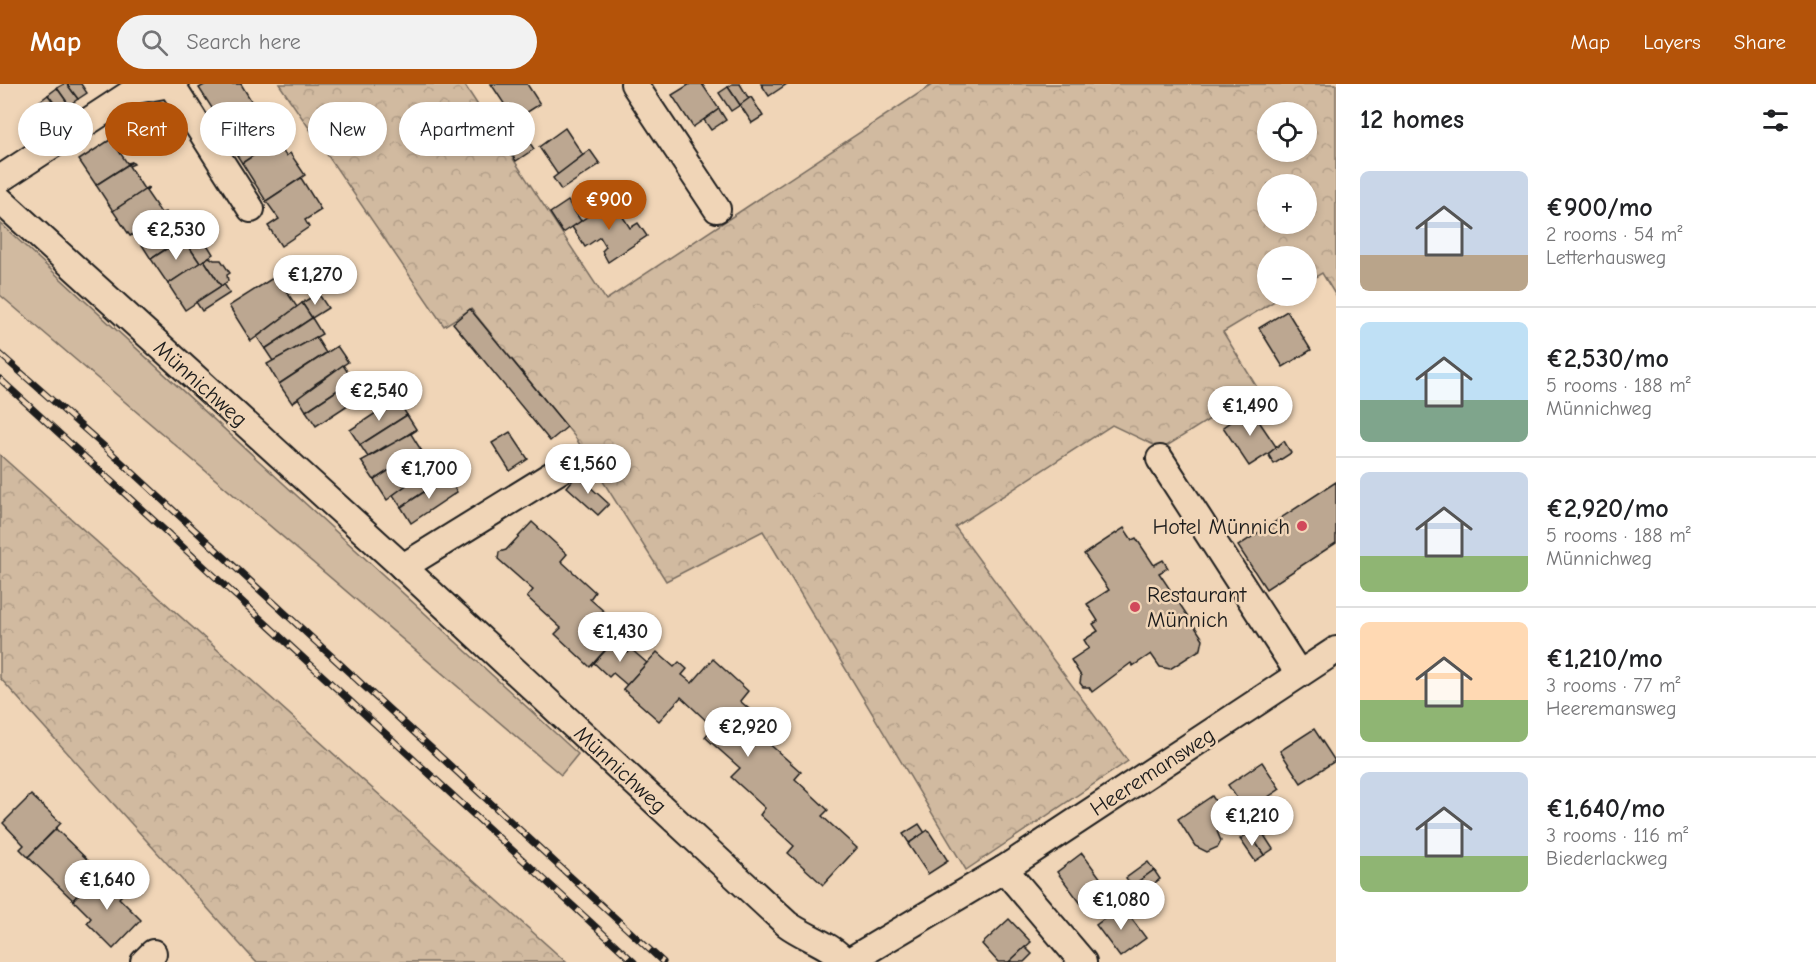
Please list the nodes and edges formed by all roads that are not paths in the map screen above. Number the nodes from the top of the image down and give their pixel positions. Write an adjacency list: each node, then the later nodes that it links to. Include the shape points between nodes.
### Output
1 (171, 84): 3 (street); 6 (street)
2 (639, 86): 7 (street)
3 (134, 87): 4 (street)
4 (0, 179)
5 (0, 200): 10 (street, Münnichweg)
6 (251, 209)
7 (717, 209)
8 (1160, 459): 12 (street)
9 (573, 462): 10 (street)
10 (403, 567): 14 (street, Münnichweg, via 787,924 836,951)
11 (1336, 650): 12 (street, Heeremansweg)
12 (1299, 674): 13 (street, Heeremansweg)
13 (1004, 869): 14 (street, Heeremansweg); 15 (street)
14 (847, 962)
15 (1083, 962)

